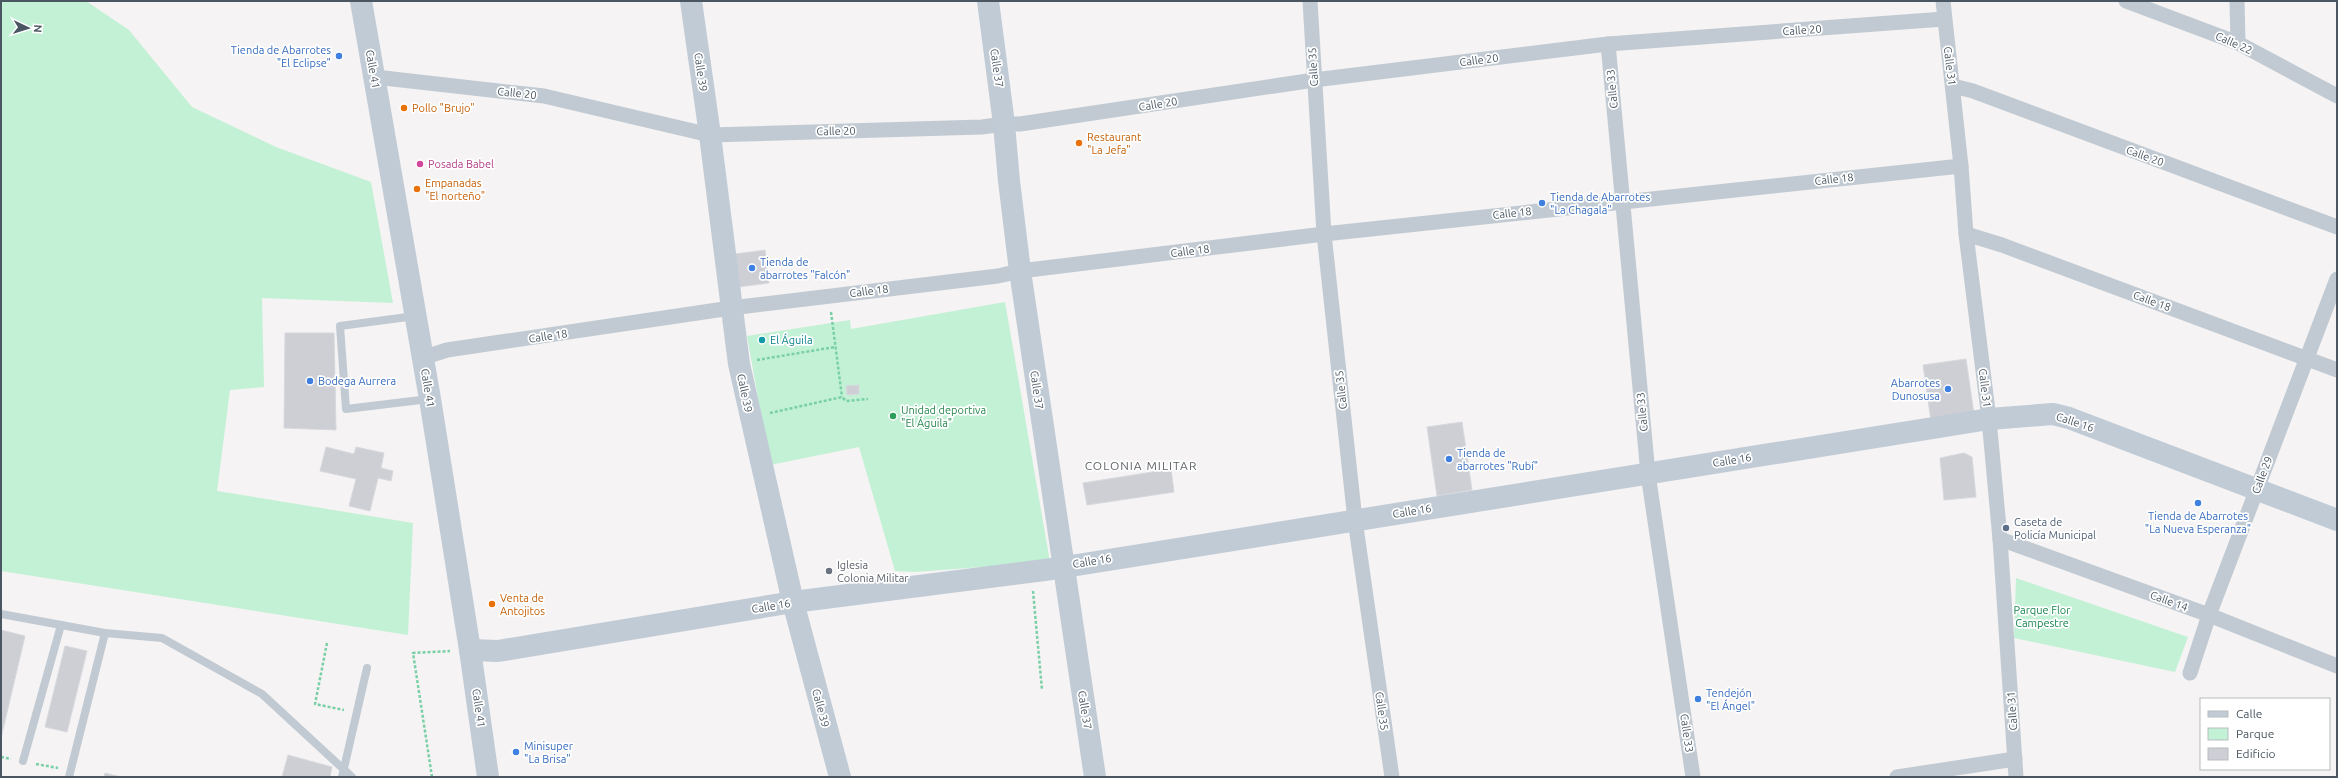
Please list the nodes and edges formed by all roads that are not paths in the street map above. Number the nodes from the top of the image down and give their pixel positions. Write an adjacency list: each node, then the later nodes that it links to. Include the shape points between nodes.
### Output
1 (361, 1): 11 (main road, Calle 41)
2 (691, 1): 16 (main road, Calle 39)
3 (988, 1): 15 (main road, Calle 37)
4 (1310, 1): 12 (street, Calle 35)
5 (1943, 1): 8 (street, Calle 31)
6 (2126, 1): 9 (street, Calle 22)
7 (2237, 1): 9 (street)
8 (1944, 19): 10 (street, Calle 20); 13 (street, Calle 31)
9 (2238, 43): 14 (street, Calle 22)
10 (1608, 44): 12 (street, Calle 20); 18 (street, Calle 33)
11 (375, 77): 16 (street, Calle 20, via 544,96); 25 (main road, Calle 41)
12 (1314, 80): 15 (street, Calle 20, via 1020,124); 20 (street, Calle 35)
13 (1952, 86): 17 (street, Calle 31); 19 (street, Calle 20, via 1973,91)
14 (2337, 96)
15 (1004, 124): 16 (street, Calle 20, via 982,127); 22 (main road, Calle 37)
16 (710, 135): 24 (main road, Calle 39)
17 (1961, 166): 18 (street, Calle 18); 21 (street, Calle 31)
18 (1622, 201): 20 (street, Calle 18); 31 (street, Calle 33)
19 (2337, 227)
20 (1324, 234): 22 (street, Calle 18); 33 (street, Calle 35)
21 (1966, 234): 27 (street, Calle 18, via 2002,245); 30 (street, Calle 31)
22 (1020, 271): 24 (street, Calle 18, via 998,276); 36 (main road, Calle 37)
23 (2337, 279): 27 (street, Calle 29)
24 (731, 308): 26 (street, Calle 18, via 447,350); 37 (main road, Calle 39, via 750,418)
25 (416, 316): 26 (main road, Calle 41); 29 (lane, via 340,326 346,409)
26 (422, 358): 29 (main road, Calle 41)
27 (2307, 359): 28 (street, Calle 18); 32 (street, Calle 29)
28 (2337, 370)
29 (430, 399): 42 (main road, Calle 41)
30 (1989, 419): 31 (main road, Calle 16); 32 (main road, Calle 16, via 2053,414); 35 (street, Calle 31)
31 (1648, 474): 33 (main road, Calle 16); 55 (street, Calle 33)
32 (2256, 489): 34 (main road, Calle 16); 39 (street, Calle 29)
33 (1355, 520): 36 (main road, Calle 16); 54 (street, Calle 35)
34 (2337, 520)
35 (2000, 539): 39 (street, Calle 14); 46 (street, Calle 31)
36 (1062, 566): 37 (main road, Calle 16); 53 (main road, Calle 37)
37 (793, 602): 42 (main road, Calle 16, via 498,651); 52 (main road, Calle 39)
38 (1, 614): 40 (lane)
39 (2209, 615): 43 (street, Calle 14); 45 (street, Calle 29)
40 (60, 625): 41 (lane); 47 (lane)
41 (105, 634): 48 (lane, via 162,638 262,694); 49 (lane)
42 (470, 650): 51 (main road, Calle 41)
43 (2337, 666)
44 (366, 668): 48 (lane)
45 (2190, 673)
46 (2015, 758): 56 (street); 57 (street, Calle 31)
47 (23, 762)
48 (343, 774): 50 (lane)
49 (69, 777)
50 (352, 777)
51 (488, 777)
52 (840, 777)
53 (1095, 777)
54 (1392, 777)
55 (1693, 777)
56 (1897, 777)
57 (2016, 777)

